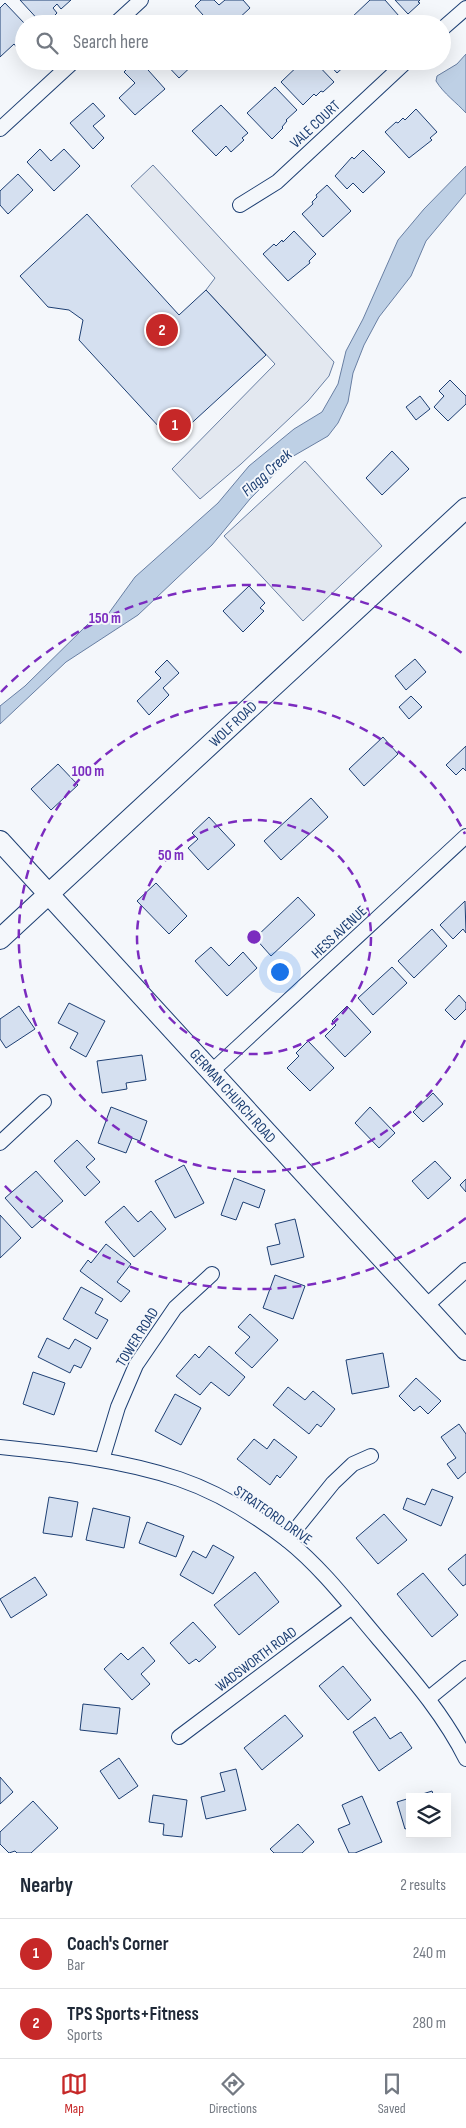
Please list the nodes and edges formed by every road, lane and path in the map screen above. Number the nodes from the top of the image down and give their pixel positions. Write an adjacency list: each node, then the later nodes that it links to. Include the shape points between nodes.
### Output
1 (141, 0): 3 (street)
2 (466, 8): 4 (street)
3 (125, 15)
4 (451, 21)
5 (64, 70): 7 (street)
6 (397, 70): 8 (street, VALE COURT, via 277,182)
7 (0, 129)
8 (240, 205)
9 (466, 508): 12 (street, WOLF ROAD)
10 (466, 836): 14 (street, HESS AVENUE)
11 (0, 841): 12 (street, GERMAN CHURCH ROAD)
12 (48, 894): 13 (street, WOLF ROAD); 14 (street, GERMAN CHURCH ROAD)
13 (0, 939)
14 (211, 1072): 19 (street, GERMAN CHURCH ROAD)
15 (44, 1102): 16 (street)
16 (0, 1143)
17 (466, 1270): 19 (street)
18 (212, 1274): 23 (street, TOWER ROAD, via 175,1308 136,1365 118,1407)
19 (426, 1306): 20 (street, GERMAN CHURCH ROAD)
20 (466, 1350)
21 (0, 1448): 23 (street, STRATFORD DRIVE)
22 (372, 1456): 24 (street, via 353,1464 333,1483)
23 (102, 1460): 24 (street, STRATFORD DRIVE, via 179,1479 212,1493)
24 (287, 1540): 25 (street, STRATFORD DRIVE)
25 (352, 1607): 27 (street, STRATFORD DRIVE); 28 (street, WADSWORTH ROAD)
26 (466, 1668): 27 (street)
27 (429, 1698): 29 (street, STRATFORD DRIVE)
28 (179, 1737)
29 (466, 1759)

